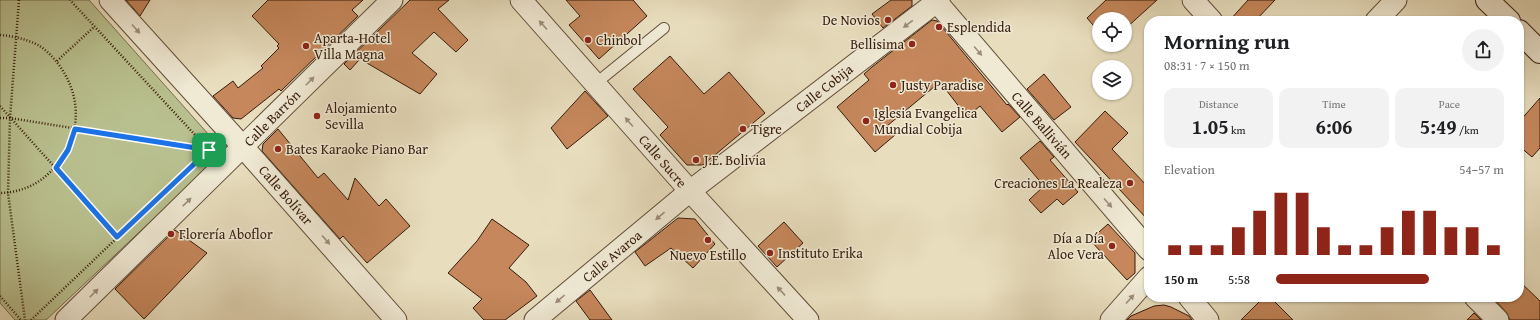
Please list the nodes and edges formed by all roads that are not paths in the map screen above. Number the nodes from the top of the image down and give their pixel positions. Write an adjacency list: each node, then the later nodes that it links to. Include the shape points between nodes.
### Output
1 (110, 0): 15 (street, Calle Bolívar, one-way to 15)
2 (392, 0): 15 (street, Calle Barrón, one-way to 2)
3 (521, 0): 14 (street, Calle Sucre, one-way to 3)
4 (1193, 0): 8 (street)
5 (1396, 0): 9 (street)
6 (1487, 0): 10 (street)
7 (937, 1): 16 (street, Calle Cobija, one-way to 16); 17 (street, Calle Ballivián, one-way to 17)
8 (1207, 16)
9 (1381, 16)
10 (1504, 16)
11 (664, 28): 14 (lane)
12 (1524, 36): 13 (street)
13 (1540, 52)
14 (596, 84): 16 (street, Calle Sucre, one-way to 14)
15 (243, 147): 21 (street, Calle Barrón, one-way to 15); 22 (street, Calle Bolívar, one-way to 22)
16 (690, 191): 23 (street, Calle Avaroa, one-way to 23); 24 (street, Calle Sucre, one-way to 16)
17 (1144, 244)
18 (1144, 283): 25 (street, one-way to 18)
19 (1193, 302): 26 (street)
20 (1480, 302): 27 (street)
21 (66, 320)
22 (396, 320)
23 (535, 320)
24 (808, 320)
25 (1111, 320)
26 (1208, 320)
27 (1498, 320)

